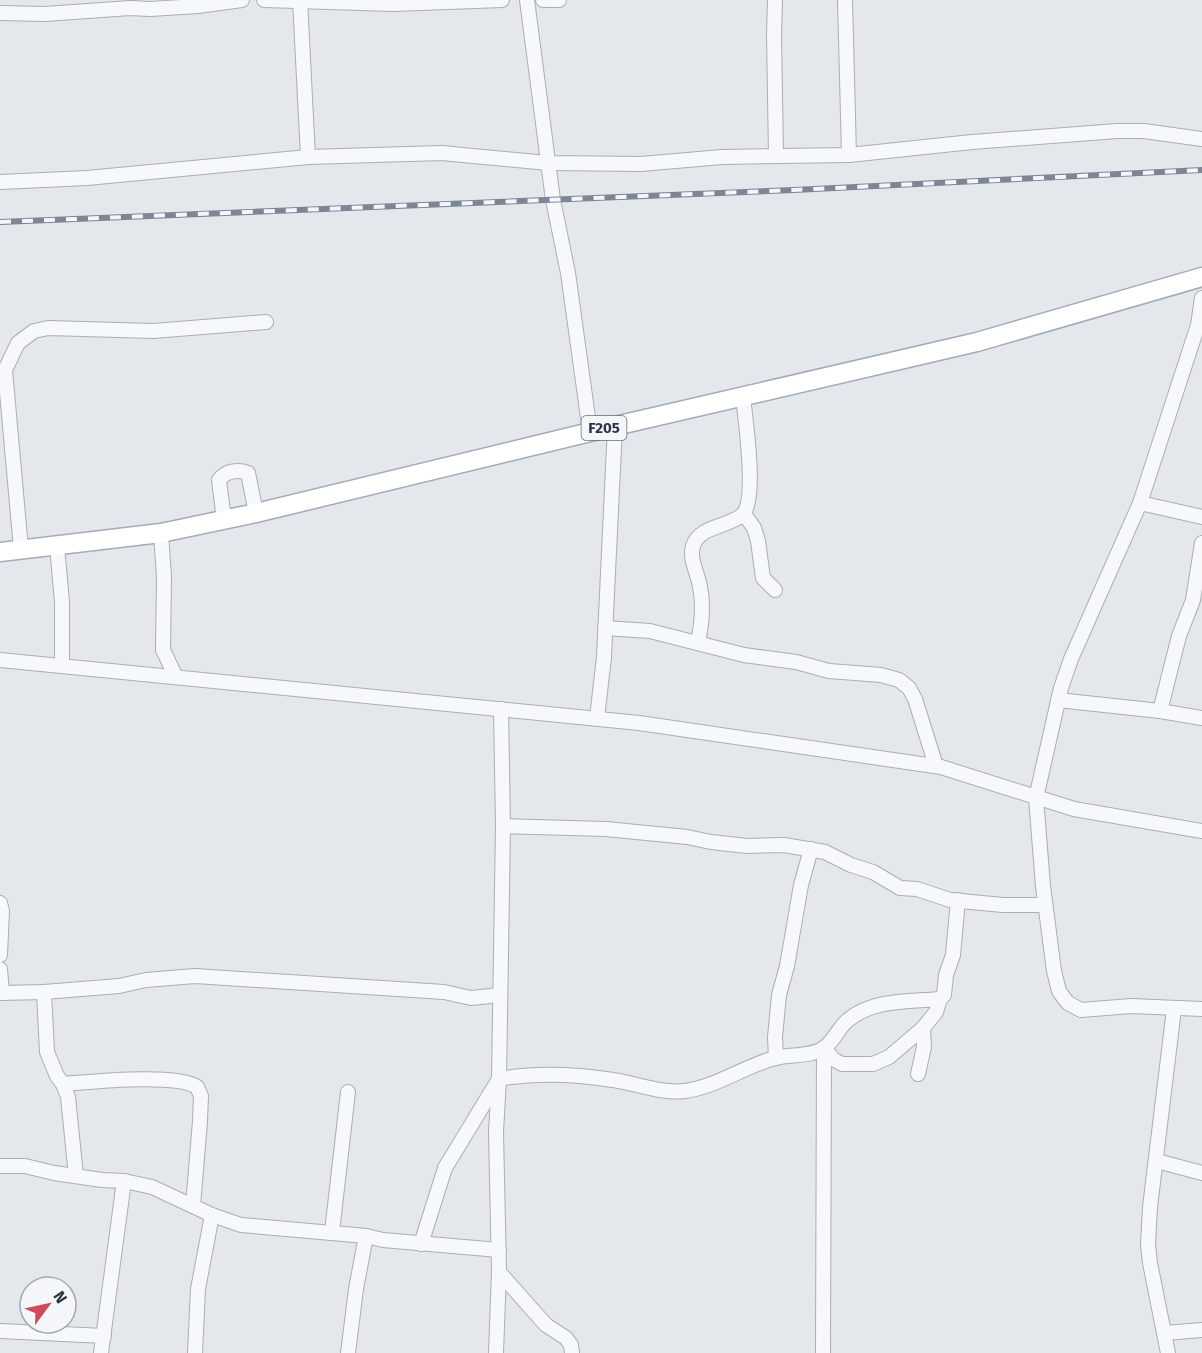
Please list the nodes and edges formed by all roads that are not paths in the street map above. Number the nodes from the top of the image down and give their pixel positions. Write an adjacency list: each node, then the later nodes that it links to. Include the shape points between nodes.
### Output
1 (242, 0): 10 (street, via 150,9)
2 (264, 0): 9 (street)
3 (502, 0): 9 (street, via 393,4)
4 (527, 0): 15 (street)
5 (543, 0): 6 (street)
6 (559, 0)
7 (775, 0): 13 (street)
8 (845, 0): 12 (street)
9 (300, 1): 14 (street)
10 (0, 12)
11 (1202, 139): 12 (street, via 1117,131)
12 (849, 155): 13 (street)
13 (776, 156): 15 (street, via 641,164)
14 (308, 157): 15 (street, via 442,153); 16 (street, via 87,178)
15 (548, 163): 22 (street)
16 (0, 182)
17 (1202, 277): 20 (main road, F205, via 976,342)
18 (1202, 298): 23 (street, via 1198,324)
19 (266, 322): 31 (street, via 153,332 48,328 34,331 18,343 5,370)
20 (742, 396): 21 (main road, F205); 25 (street, via 750,486)
21 (615, 426): 22 (main road, F205); 34 (street)
22 (590, 432): 24 (main road, F205)
23 (1140, 503): 26 (street); 39 (street, via 1071,659)
24 (256, 513): 27 (main road, F205); 27 (street, via 248,473 240,470 223,474 219,480)
25 (744, 514): 33 (street, via 754,528 764,578); 35 (street, via 704,532 693,546 703,605)
26 (1202, 517)
27 (224, 520): 28 (main road, F205)
28 (161, 533): 30 (main road, F205); 38 (street, via 163,650)
29 (1202, 543): 41 (street, via 1193,600 1179,636)
30 (57, 546): 31 (main road, F205); 37 (street)
31 (21, 549): 32 (main road, F205)
32 (0, 552)
33 (775, 590)
34 (605, 628): 35 (street, via 650,631); 42 (street)
35 (698, 642): 44 (street, via 744,655 899,680 915,699)
36 (0, 660): 37 (street)
37 (62, 666): 38 (street)
38 (176, 677): 40 (street)
39 (1058, 700): 41 (street); 45 (street)
40 (501, 709): 42 (street); 46 (street)
41 (1160, 711): 43 (street)
42 (597, 718): 44 (street)
43 (1202, 718)
44 (936, 766): 45 (street)
45 (1036, 798): 47 (street, via 1074,809); 51 (street)
46 (503, 826): 48 (street, via 606,829 747,846); 56 (street)
47 (1202, 831)
48 (811, 849): 49 (street, via 873,872 900,888); 62 (street, via 779,995)
49 (958, 900): 51 (street); 57 (street, via 952,955)
50 (0, 903): 52 (street)
51 (1045, 905): 58 (street, via 1056,981 1068,1003 1081,1010 1131,1006)
52 (0, 955)
53 (0, 969): 55 (street)
54 (44, 992): 55 (street); 56 (street, via 195,976 444,992 471,998); 65 (street, via 47,1052)
55 (1, 993)
56 (500, 995): 64 (street)
57 (940, 999): 60 (street, via 936,1012); 61 (street, via 861,1011 846,1021)
58 (1174, 1009): 59 (street); 67 (street)
59 (1202, 1009)
60 (923, 1028): 61 (street, via 889,1057 873,1064 842,1064); 63 (street, via 924,1047)
61 (824, 1048): 62 (street); 88 (street)
62 (776, 1058): 64 (street, via 683,1091 570,1075 525,1074)
63 (918, 1074)
64 (499, 1079): 76 (street, via 445,1168); 77 (street)
65 (63, 1084): 70 (street, via 68,1097); 72 (street, via 167,1080 197,1087 201,1096)
66 (348, 1092): 74 (street)
67 (1157, 1161): 69 (street); 81 (street, via 1148,1245)
68 (0, 1166): 70 (street, via 25,1166)
69 (1202, 1173)
70 (76, 1176): 71 (street)
71 (124, 1181): 72 (street, via 152,1187); 82 (street)
72 (193, 1206): 73 (street)
73 (212, 1215): 74 (street, via 241,1225); 84 (street, via 198,1289)
74 (332, 1232): 75 (street)
75 (366, 1236): 76 (street); 85 (street)
76 (421, 1244): 77 (street)
77 (499, 1250): 78 (street)
78 (499, 1272): 86 (street); 87 (street, via 546,1325 566,1338)
79 (1202, 1330): 81 (street)
80 (0, 1331): 82 (street)
81 (1165, 1334): 89 (street)
82 (104, 1335): 83 (street)
83 (101, 1353)
84 (195, 1353)
85 (348, 1353)
86 (496, 1353)
87 (572, 1353)
88 (823, 1353)
89 (1168, 1353)

